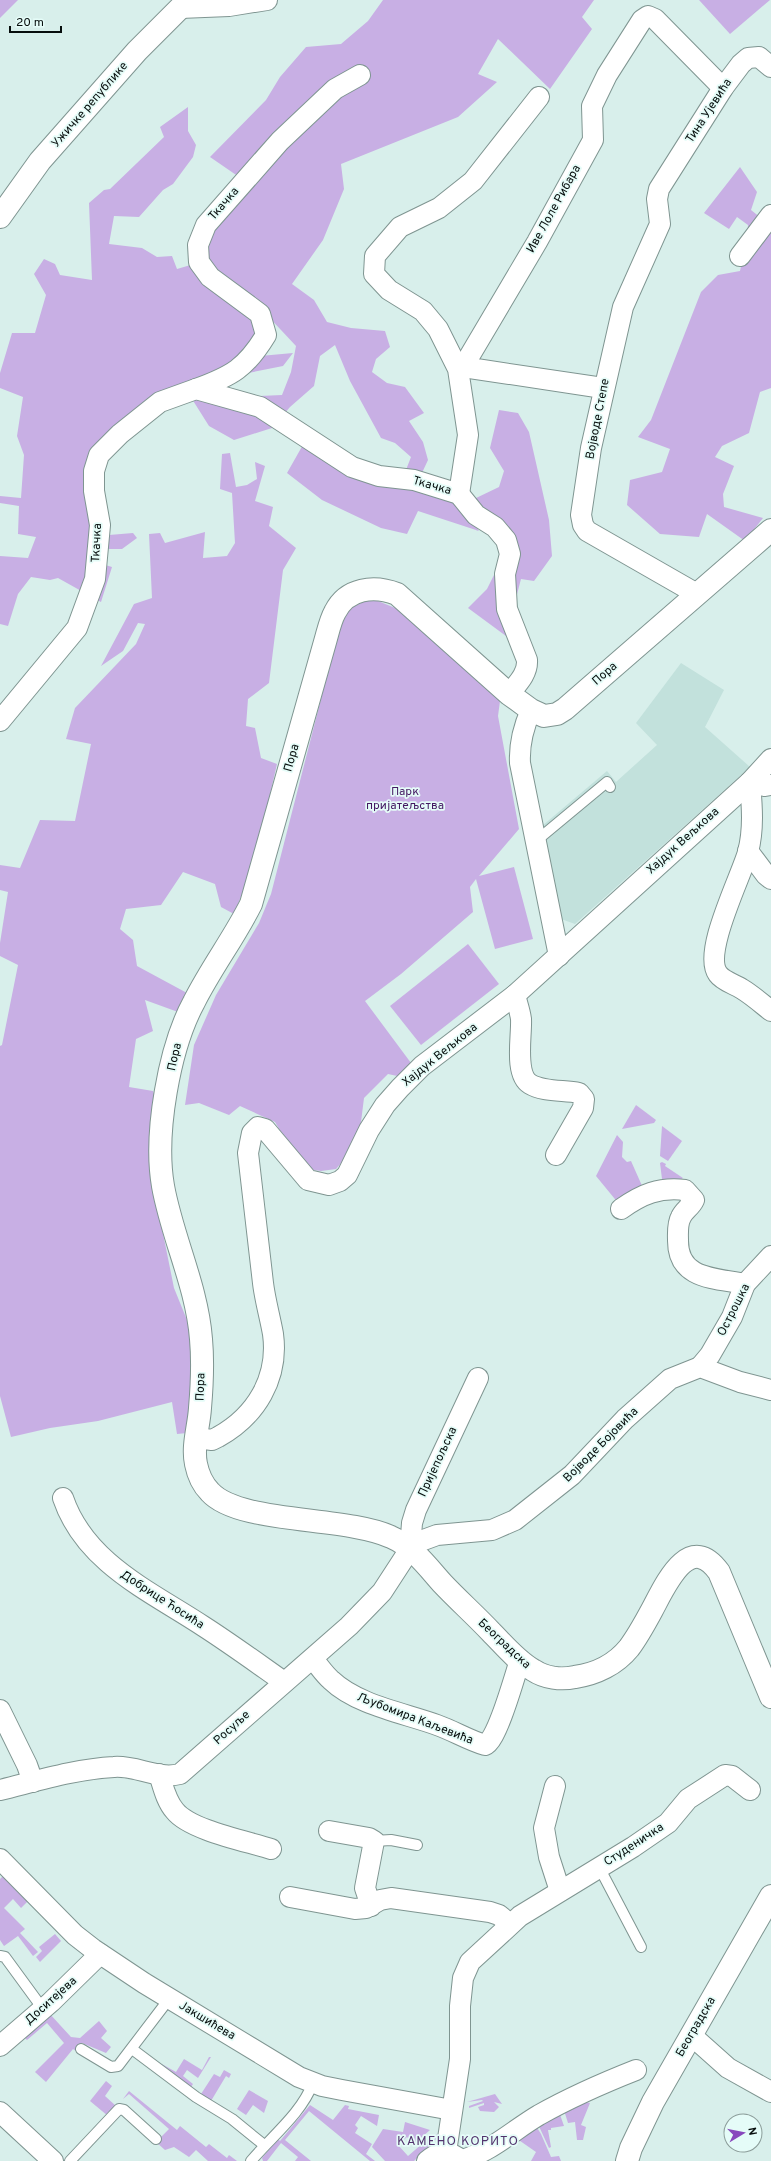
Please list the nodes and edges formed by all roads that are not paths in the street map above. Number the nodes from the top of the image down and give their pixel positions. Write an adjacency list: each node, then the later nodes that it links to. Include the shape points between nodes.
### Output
1 (267, 0): 2 (street, via 229,6)
2 (184, 4): 9 (street, Ужичке републике, via 137,52 40,161)
3 (771, 68): 5 (street, Тина Ујевића, via 759,57 748,58)
4 (360, 75): 13 (street, Ткачка, via 335,89 310,111 206,225 198,245 199,262 210,277 260,314 266,335 255,353 237,371)
5 (723, 88): 7 (street, Тина Ујевића); 11 (street, Иве Лоле Рибара, via 655,19 648,16 642,20 606,75 592,106 593,140 537,242)
6 (539, 97): 11 (street, via 473,181 439,208 400,227 375,256 374,274 389,290 424,311)
7 (659, 189): 12 (street, Војводе Степе, via 657,200 660,224 623,307)
8 (771, 215): 10 (street)
9 (0, 217)
10 (740, 256)
11 (461, 368): 12 (street); 14 (street, via 468,435)
12 (603, 388): 16 (street, Војводе Степе, via 591,448 582,515 583,525 587,531)
13 (196, 389): 14 (street, Ткачка, via 260,407 352,467 378,476 414,480); 19 (street, Ткачка, via 160,402 120,434 99,455 94,471 94,491 100,525 95,580 77,628)
14 (459, 494): 17 (street, Ткачка, via 476,515 499,531 506,540 510,554 506,574 508,609 528,667)
15 (771, 530): 16 (street, Пора)
16 (697, 594): 18 (street, Пора, via 565,709 557,714 544,716)
17 (509, 694): 18 (street, Пора); 37 (street, Пора, via 397,594 378,588 362,590 348,597 335,612 251,904 186,1019 178,1041 165,1102 161,1149 163,1184 197,1313 201,1338 202,1381)
18 (531, 710): 24 (street, via 524,725 520,751)
19 (0, 721)
20 (771, 759): 21 (street, Хајдук Вељкова)
21 (750, 782): 23 (street); 25 (street, via 753,814); 27 (street, Хајдук Вељкова)
22 (610, 786): 24 (lane, via 607,782)
23 (771, 786)
24 (536, 841): 27 (street)
25 (748, 851): 26 (street); 29 (street, via 716,940 716,970 722,978)
26 (771, 879)
27 (559, 956): 28 (street, Хајдук Вељкова)
28 (515, 995): 30 (street, via 521,1018 521,1072 525,1079 536,1086 579,1093 584,1099 582,1108); 37 (street, Хајдук Вељкова, via 422,1066 400,1088 369,1130 347,1175 340,1182 329,1185 308,1180 265,1129 258,1127 252,1133 248,1153 263,1288 273,1335 272,1372 267,1387 252,1411 218,1438)
29 (771, 1011)
30 (556, 1155)
31 (621, 1210): 33 (street, via 649,1192 662,1189 685,1190 694,1200 680,1218 678,1245 682,1261 689,1270 698,1274)
32 (771, 1256): 33 (street, Острошка)
33 (745, 1284): 34 (street, Острошка, via 732,1317)
34 (700, 1367): 36 (street); 39 (street, Војводе Бојовића, via 670,1379 625,1419 572,1475 515,1520 492,1530 428,1537)
35 (478, 1378): 39 (street, Пријепољска, via 416,1510)
36 (771, 1390)
37 (197, 1438): 39 (street, Београдска, via 196,1463 199,1473 211,1494 224,1502 265,1514 371,1529 396,1539)
38 (63, 1498): 43 (street, Добрице Ћосића, via 68,1512 88,1543 109,1565)
39 (410, 1549): 40 (street, Росуље, via 382,1592); 41 (street, Београдска)
40 (313, 1659): 41 (street, Љубомира Каљевића, via 331,1681 348,1692 385,1709 437,1725 485,1745 491,1741 497,1728); 43 (street, Росуље)
41 (520, 1660): 42 (street, Београдска, via 533,1671 558,1678 581,1676 609,1666 628,1650 639,1634 673,1572 680,1564 696,1557 708,1560 719,1572)
42 (766, 1673): 44 (street, Београдска)
43 (284, 1682): 46 (street, Росуље, via 186,1770 175,1775)
44 (771, 1697)
45 (0, 1710): 47 (street)
46 (159, 1774): 47 (street, Росуље, via 114,1767); 54 (street, via 173,1810 183,1820)
47 (33, 1782): 49 (street, Росуље)
48 (555, 1786): 57 (street, via 544,1828 549,1857)
49 (0, 1790)
50 (750, 1790): 56 (street, Студеничка, via 732,1776 725,1775 688,1799 668,1823)
51 (329, 1831): 52 (street)
52 (374, 1841): 53 (lane, via 391,1840); 60 (street, via 364,1888)
53 (416, 1845)
54 (271, 1849)
55 (2, 1865): 63 (street, Јакшићева, via 74,1935)
56 (599, 1868): 57 (street, Студеничка); 62 (lane)
57 (560, 1891): 61 (street, Студеничка)
58 (290, 1896): 60 (street, via 355,1909)
59 (771, 1896): 67 (street, Београдска)
60 (371, 1906): 61 (street, via 385,1898 401,1899 490,1912 499,1915)
61 (510, 1924): 74 (street, Студеничка, via 470,1962 466,1970 460,2006 460,2059)
62 (641, 1947)
63 (100, 1954): 65 (street, Јакшићева); 66 (street, Доситејева)
64 (0, 1956): 66 (lane, via 5,1957)
65 (170, 1999): 70 (lane); 72 (street, Јакшићева, via 299,2077)
66 (43, 2009): 68 (street, Доситејева)
67 (691, 2036): 73 (street, via 728,2068); 83 (street, Београдска, via 644,2119)
68 (0, 2046)
69 (81, 2049): 70 (lane, via 115,2067)
70 (132, 2049): 77 (lane, via 196,2097 232,2119)
71 (636, 2070): 78 (street, via 594,2086 539,2116 488,2151)
72 (314, 2083): 74 (street, Јакшићева); 77 (lane, via 308,2096 294,2114)
73 (771, 2092)
74 (452, 2110): 78 (street, Студеничка)
75 (0, 2112): 79 (street)
76 (156, 2139): 80 (lane, via 124,2110 119,2109)
77 (264, 2145): 81 (lane)
78 (456, 2158): 82 (street, via 436,2154)
79 (50, 2160)
80 (70, 2161)
81 (251, 2161)
82 (427, 2161)
83 (627, 2161)

